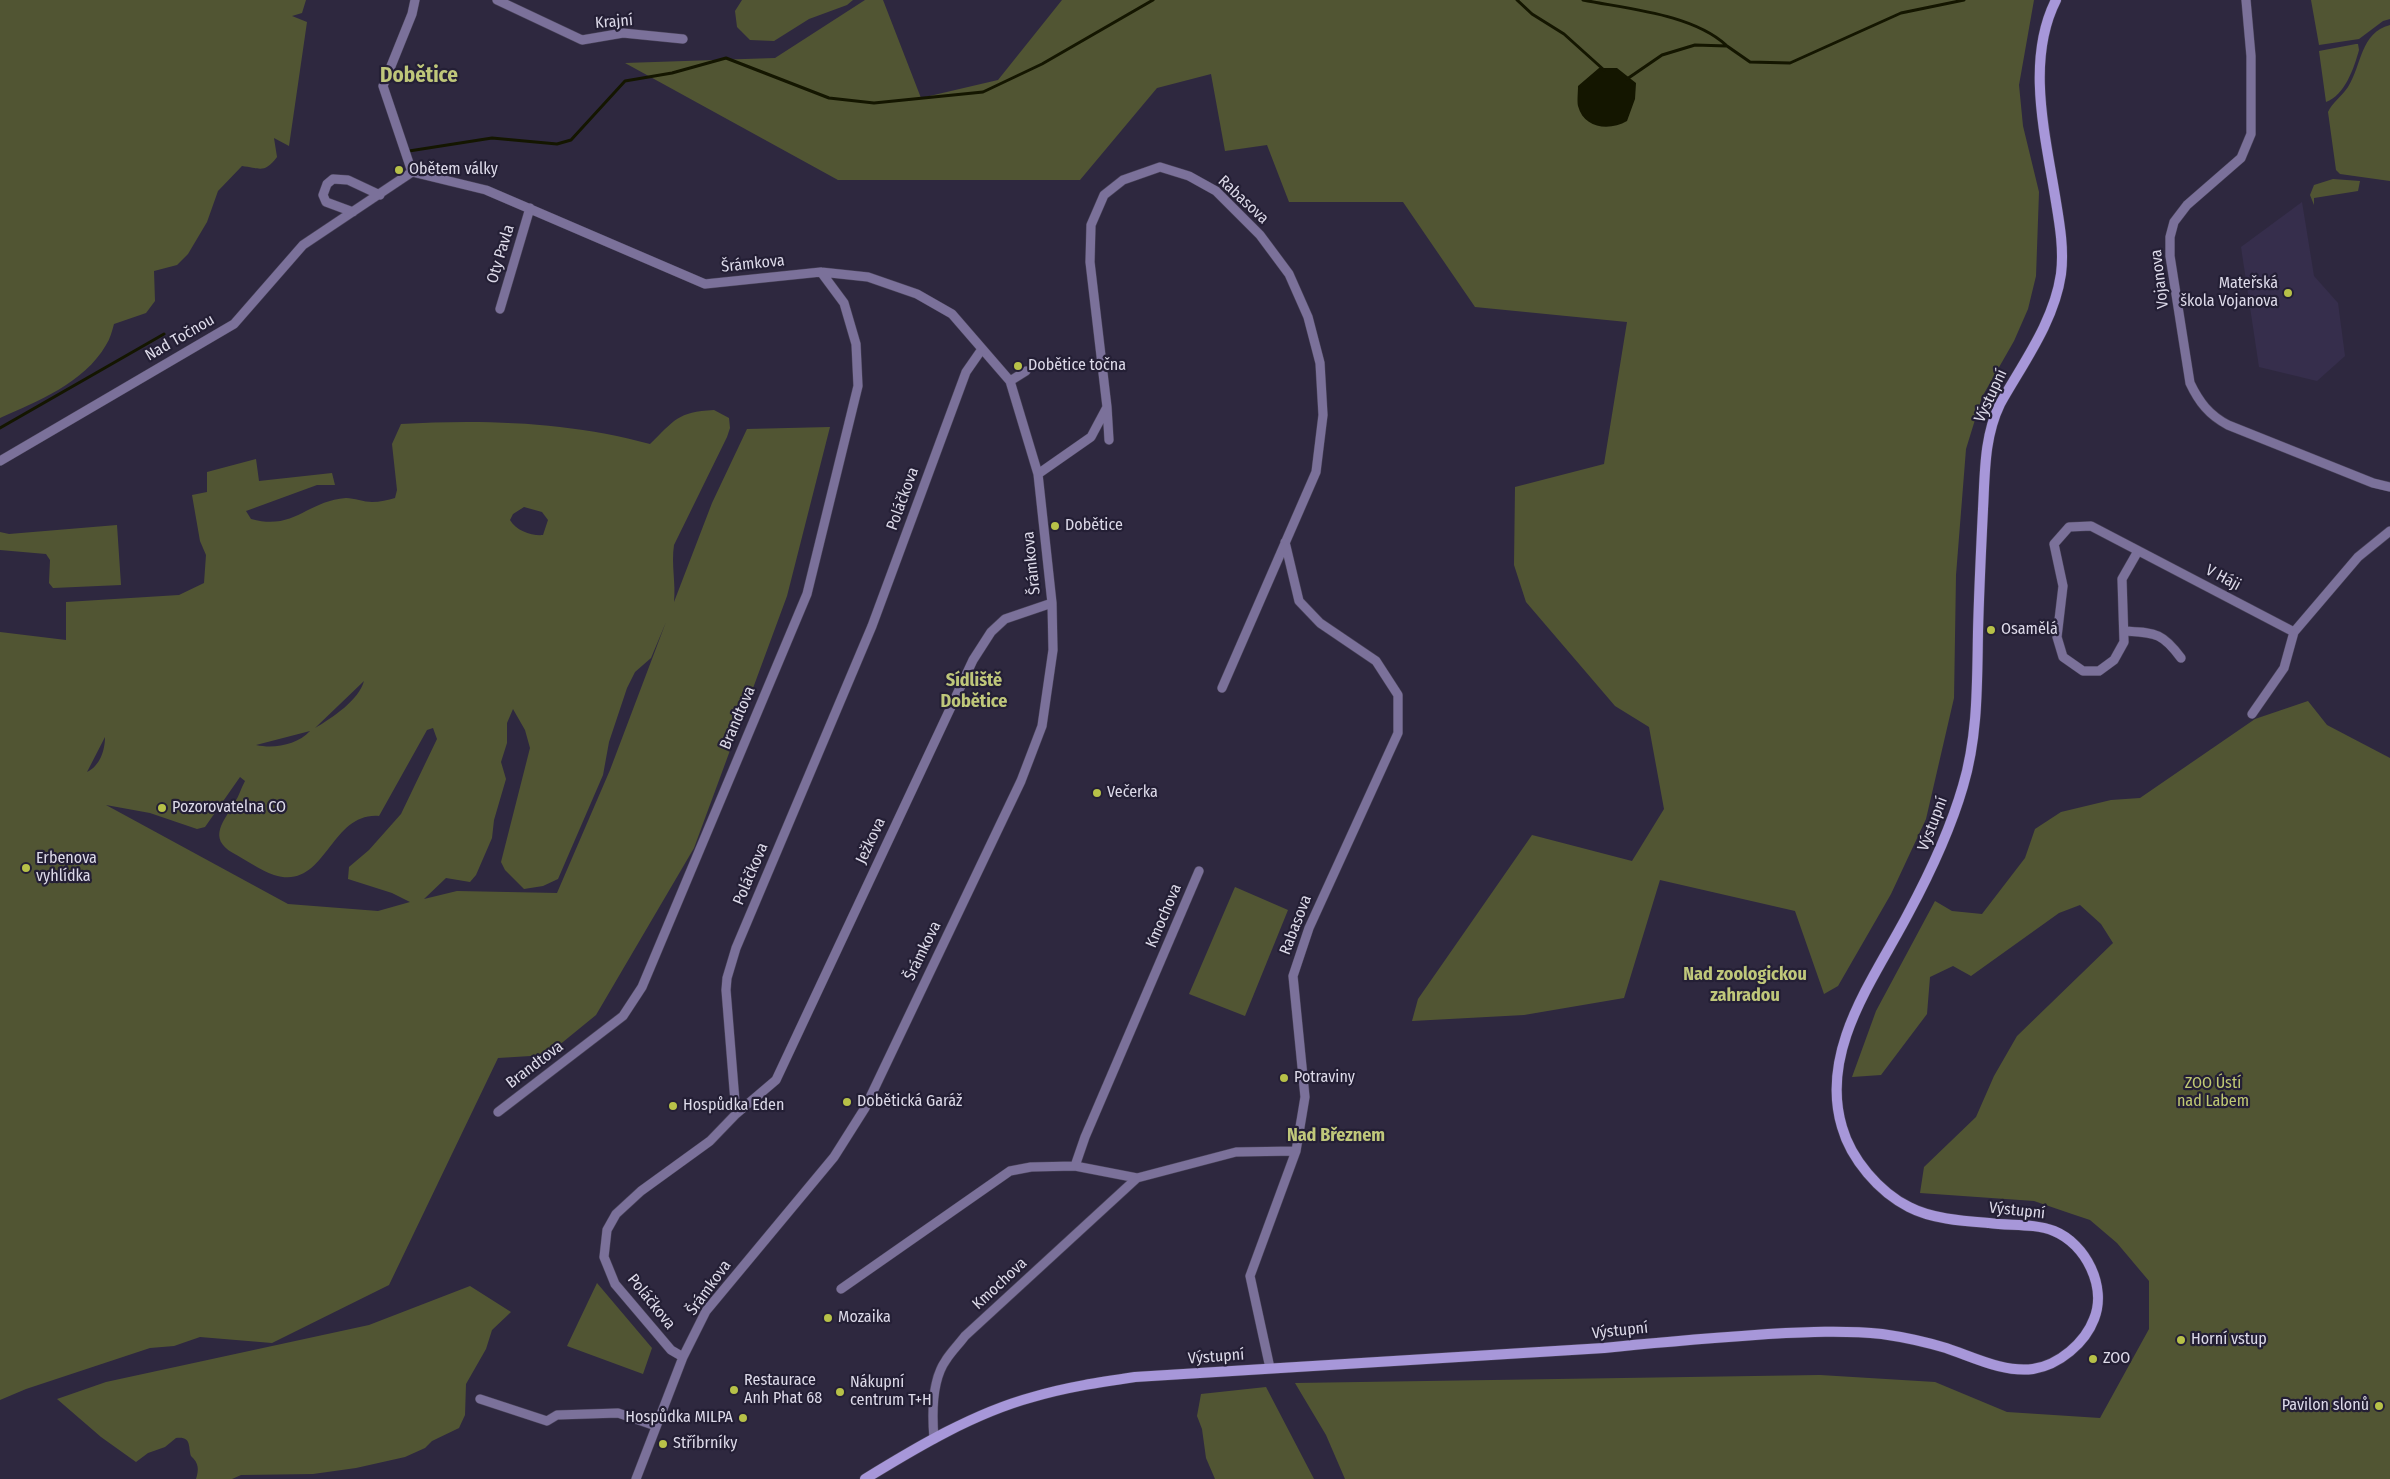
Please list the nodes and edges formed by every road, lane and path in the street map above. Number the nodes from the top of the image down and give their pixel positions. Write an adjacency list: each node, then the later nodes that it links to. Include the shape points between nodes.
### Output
1 (415, 0): 6 (street, via 383,86)
2 (497, 0): 5 (street, Krajní, via 582,40 623,33)
3 (2056, 0): 37 (street, Výstupní, via 2044,32 2040,74 2061,235 2061,274 2047,322 2000,404 1988,440 1979,576 1974,738 1963,786 1933,866 1849,1024 1840,1056 1836,1093 1842,1128 1850,1148 1864,1169 1908,1206 1927,1214 1955,1219 2039,1227 2072,1242 2095,1276 2098,1295 2095,1318 2082,1340 2063,1356 2047,1366 2030,1370 2008,1369 1940,1346 1859,1332 1689,1339 1604,1348)
4 (2246, 0): 19 (street, Vojanova, via 2251,134 2240,158 2187,205 2174,222 2170,237 2170,256 2190,383 2213,417 2228,425)
5 (683, 39)
6 (412, 172): 7 (street, Nad Točnou); 8 (street, Šrámkova, via 486,190)
7 (380, 195): 9 (street, Nad Točnou); 9 (street, via 348,180 333,179 326,184 323,195 326,202)
8 (530, 208): 10 (street, Šrámkova, via 705,284); 11 (street, Oty Pavla)
9 (353, 212): 17 (street, Nad Točnou, via 302,245 234,324)
10 (820, 272): 12 (street, Šrámkova, via 868,277 917,294 952,314); 30 (street, Brandtova, via 844,304 856,344 858,386 807,594 642,987 624,1016)
11 (500, 309)
12 (982, 349): 14 (street, Šrámkova); 31 (street, Poláčkova, via 966,372 872,626 736,948 727,978)
13 (1026, 371): 14 (street)
14 (1010, 381): 18 (street, Šrámkova)
15 (1107, 407): 16 (street, Rabasova); 18 (street, via 1091,437); 21 (street, Rabasova, via 1090,262 1091,225 1104,195 1123,180 1160,168 1189,176 1216,191 1260,235 1289,274 1308,317 1320,363 1323,416 1316,472)
16 (1109, 440)
17 (0, 461)
18 (1038, 474): 23 (street, Šrámkova)
19 (2390, 487)
20 (2390, 531): 25 (street, via 2358,557)
21 (1285, 542): 27 (street, Rabasova); 32 (street, Rabasova, via 1299,601 1320,622 1376,661 1398,695 1398,733 1309,928 1293,976 1305,1097)
22 (2138, 551): 24 (street, via 2122,579); 24 (street, V Háji, via 2091,526 2069,527 2054,544 2063,586 2057,636 2063,657 2083,671 2100,671 2114,660 2124,642); 25 (street, V Háji)
23 (1052, 603): 31 (street, Ježkova, via 1005,619 991,632 973,660 776,1080); 36 (street, Šrámkova, via 1053,650 1042,726 1020,782 865,1108 834,1157 706,1311)
24 (2124, 631): 26 (street, via 2156,633 2168,640)
25 (2294, 632): 28 (street, via 2284,668)
26 (2181, 658)
27 (1222, 688)
28 (2252, 714)
29 (1199, 871): 33 (street, Kmochova)
30 (498, 1112)
31 (736, 1114): 36 (street, Poláčkova, via 710,1141 641,1191 616,1214 607,1230 604,1258 615,1284 672,1350)
32 (1296, 1151): 34 (street, Kmochova, via 1236,1152); 37 (street, Rabasova, via 1250,1276)
33 (1075, 1166): 34 (street, Kmochova); 35 (street, Kmochova, via 1010,1171)
34 (1137, 1178): 40 (street, Kmochova, via 965,1336 945,1361 938,1377 932,1418)
35 (841, 1289)
36 (683, 1357): 39 (street, Šrámkova)
37 (1270, 1368): 40 (street, Výstupní, via 1135,1377 1086,1384 1024,1400)
38 (480, 1399): 39 (street, via 547,1421 557,1415 618,1413)
39 (656, 1426): 41 (street, Šrámkova)
40 (934, 1440): 42 (street, Výstupní)
41 (636, 1479)
42 (865, 1479)

